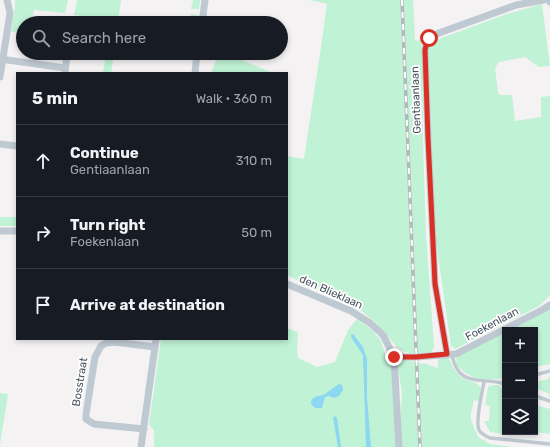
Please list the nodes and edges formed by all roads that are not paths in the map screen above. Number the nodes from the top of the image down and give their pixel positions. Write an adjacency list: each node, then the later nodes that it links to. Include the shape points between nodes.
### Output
1 (7, 0): 5 (street, via 10,13)
2 (205, 0): 4 (street)
3 (544, 0): 19 (street, Gentiaanlaan, via 516,5 439,33 427,42 425,50 435,284)
4 (203, 16)
5 (1, 60): 8 (street); 10 (street)
6 (66, 60): 8 (street)
7 (196, 60): 9 (street)
8 (65, 71)
9 (194, 72)
10 (0, 77)
11 (0, 144): 12 (street)
12 (16, 146)
13 (0, 231): 14 (street)
14 (16, 231)
15 (288, 284): 20 (street, den Blieklaan, via 351,311 370,323 383,335)
16 (550, 305): 19 (street, Foekenlaan, via 463,352)
17 (156, 340): 18 (street)
18 (155, 347): 27 (street); 27 (street, Bosstraat, via 114,342 101,346 95,357 86,414 86,419 94,424)
19 (449, 355): 20 (street, Foekenlaan); 23 (lane, via 465,378)
20 (394, 357): 30 (street)
21 (550, 371): 22 (lane)
22 (538, 374)
23 (484, 382): 24 (lane); 28 (lane, via 478,416 479,430 482,434 490,438)
24 (502, 383)
25 (538, 397): 26 (lane)
26 (550, 401)
27 (144, 429): 29 (street)
28 (550, 444)
29 (141, 447)
30 (399, 447)

